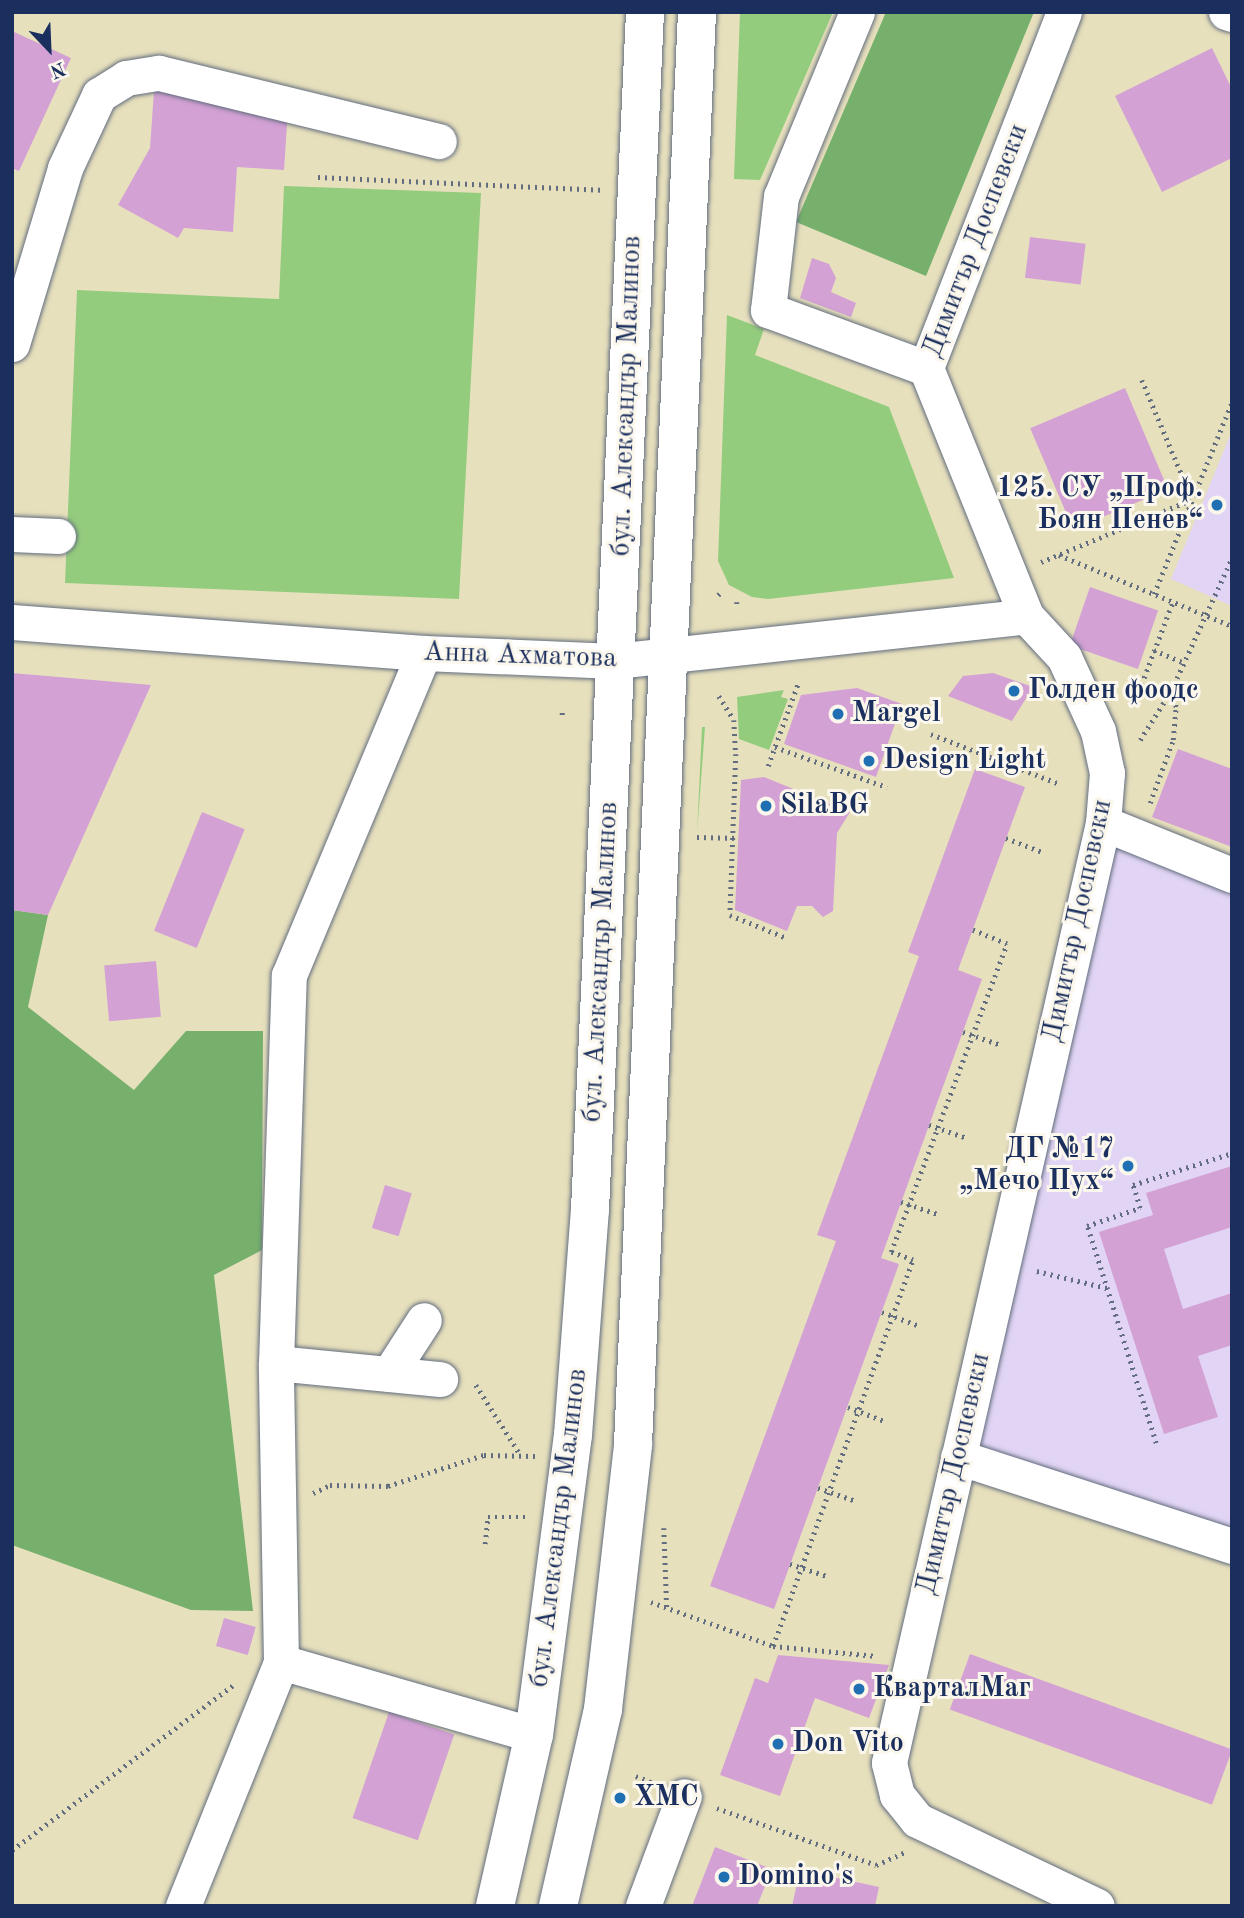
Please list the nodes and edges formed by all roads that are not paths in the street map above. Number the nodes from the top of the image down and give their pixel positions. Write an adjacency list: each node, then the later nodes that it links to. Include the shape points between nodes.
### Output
1 (645, 12): 16 (main road, бул. Александър Малинов)
2 (696, 12): 15 (main road, бул. Александър Малинов)
3 (857, 12): 9 (street, via 781,196 768,310)
4 (1064, 12): 9 (street, Димитър Доспевски)
5 (1226, 12): 6 (street)
6 (1232, 14)
7 (439, 141): 8 (street, via 159,73 126,78 99,95 70,158)
8 (12, 344)
9 (926, 368): 12 (street, Димитър Доспевски)
10 (12, 534): 11 (street)
11 (58, 536)
12 (1026, 616): 15 (street, Анна Ахматова); 17 (street, Димитър Доспевски, via 1063,657 1098,731 1107,773)
13 (12, 622): 14 (street, Анна Ахматова)
14 (424, 653): 16 (street, Анна Ахматова); 20 (street, via 289,975)
15 (665, 658): 16 (street, Анна Ахматова); 30 (main road, бул. Александър Малинов, via 631,1457 603,1709)
16 (615, 662): 26 (main road, бул. Александър Малинов, via 590,1210 574,1422 558,1579)
17 (1103, 823): 18 (street); 23 (street, Димитър Доспевски)
18 (1232, 875)
19 (424, 1320): 21 (street)
20 (276, 1363): 21 (street); 25 (street)
21 (389, 1374): 22 (street)
22 (440, 1379)
23 (958, 1457): 24 (street); 32 (street, Димитър Доспевски, via 889,1763 897,1795 917,1820)
24 (1232, 1546)
25 (281, 1662): 26 (street); 28 (street)
26 (534, 1735): 29 (main road, бул. Александър Малинов)
27 (684, 1796): 31 (street)
28 (183, 1906)
29 (495, 1906)
30 (558, 1906)
31 (643, 1906)
32 (1097, 1906)

